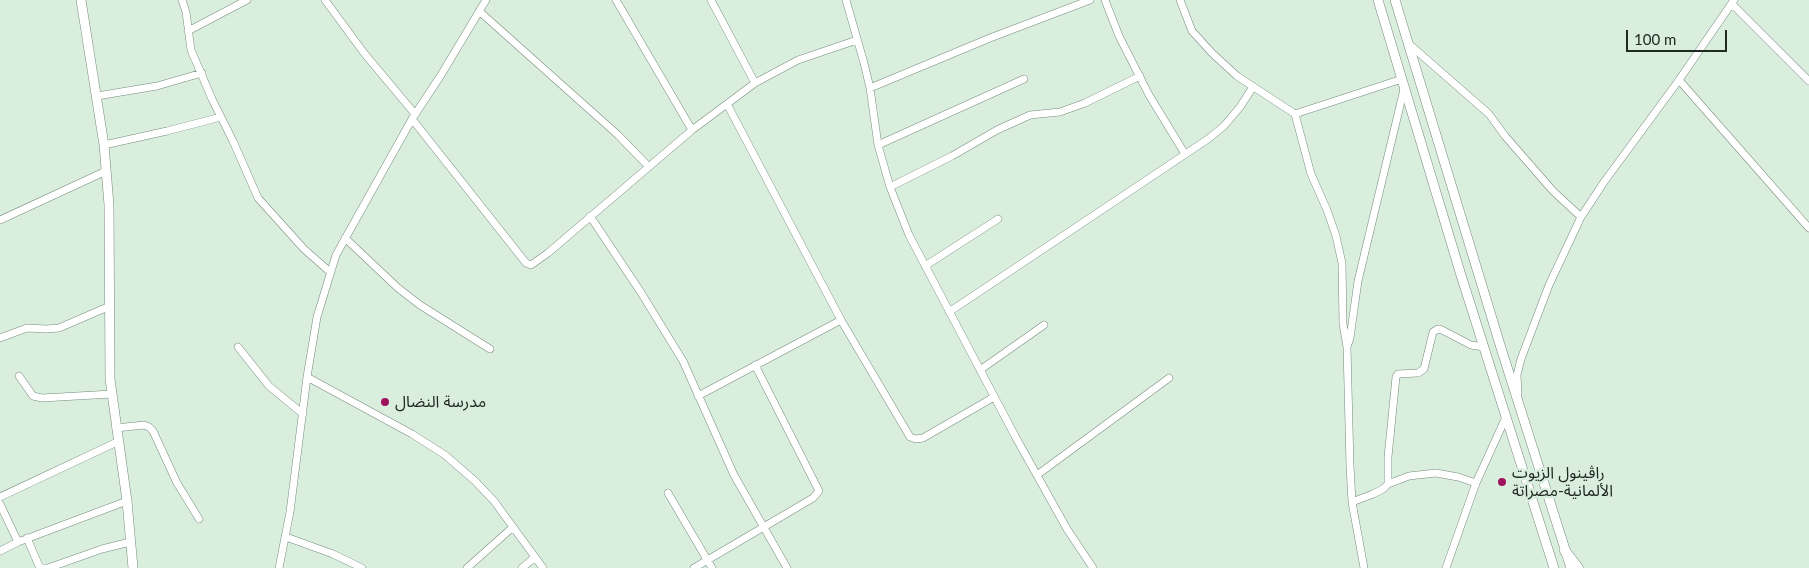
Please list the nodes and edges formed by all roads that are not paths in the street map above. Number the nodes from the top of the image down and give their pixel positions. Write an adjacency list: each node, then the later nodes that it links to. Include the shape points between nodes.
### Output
1 (81, 0): 28 (main road)
2 (182, 0): 16 (street)
3 (247, 0): 16 (street)
4 (325, 0): 31 (street)
5 (486, 0): 15 (street)
6 (616, 0): 33 (street)
7 (711, 0): 24 (street)
8 (846, 0): 17 (street)
9 (1090, 0): 27 (street)
10 (1105, 0): 20 (street)
11 (1180, 0): 26 (street, via 1192,31 1237,76)
12 (1378, 0): 25 (main road)
13 (1395, 0): 18 (main road)
14 (1733, 2): 22 (street); 23 (street)
15 (479, 11): 31 (street); 37 (street, via 612,129)
16 (188, 31): 19 (street, via 191,50)
17 (857, 40): 24 (street, via 798,60); 27 (street)
18 (1409, 44): 41 (street, via 1488,114 1553,191); 65 (main road)
19 (202, 73): 28 (street, via 157,86); 32 (street)
20 (1140, 76): 36 (street); 39 (street, via 1060,112 1030,115)
21 (1024, 79): 35 (street)
22 (1679, 80): 41 (street); 44 (street)
23 (1809, 81)
24 (755, 83): 29 (street)
25 (1403, 84): 30 (street); 54 (street, via 1358,281); 55 (main road)
26 (1253, 87): 30 (street); 36 (street, via 1224,126)
27 (870, 88): 35 (street)
28 (97, 96): 34 (main road)
29 (727, 104): 33 (street); 50 (street)
30 (1295, 114): 54 (street, via 1311,174 1336,236 1342,263 1343,324)
31 (414, 116): 40 (street, via 529,264 534,264); 45 (street)
32 (221, 117): 34 (street); 47 (street, via 258,198 304,249)
33 (692, 130): 37 (street)
34 (104, 145): 38 (main road)
35 (878, 145): 39 (street)
36 (1185, 154): 49 (street)
37 (648, 166): 40 (street)
38 (106, 171): 43 (street); 48 (main road)
39 (890, 187): 46 (street)
40 (590, 216): 63 (street, via 664,329)
41 (1581, 217): 65 (street, via 1549,284 1521,359)
42 (998, 219): 46 (street)
43 (0, 220)
44 (1809, 228)
45 (344, 238): 47 (street); 56 (street, via 420,305)
46 (925, 266): 49 (street)
47 (330, 272): 60 (street, via 317,317)
48 (110, 306): 52 (street, via 59,328 27,328); 62 (main road)
49 (949, 312): 58 (street)
50 (841, 320): 57 (street); 64 (street, via 910,436 923,438)
51 (1044, 325): 58 (street)
52 (0, 338)
53 (238, 346): 66 (street, via 269,386)
54 (1347, 347): 76 (street)
55 (1484, 347): 67 (main road); 72 (street, via 1436,330 1424,369 1418,373 1397,375)
56 (490, 349)
57 (755, 366): 63 (street); 79 (street, via 819,491 813,498)
58 (980, 370): 64 (street)
59 (19, 376): 62 (street, via 33,396 42,398)
60 (306, 377): 66 (street); 80 (street, via 445,455 494,501)
61 (1169, 378): 70 (street)
62 (112, 394): 68 (main road)
63 (698, 396): 79 (street, via 734,475)
64 (994, 397): 70 (street)
65 (1518, 397): 86 (main road)
66 (303, 414): 81 (street)
67 (1506, 417): 71 (street); 101 (main road)
68 (116, 428): 69 (main road); 78 (street, via 144,424 149,427)
69 (117, 442): 74 (street); 75 (main road)
70 (1037, 475): 98 (street)
71 (1476, 483): 72 (street, via 1436,473 1409,476); 100 (street)
72 (1388, 484): 76 (street, via 1378,492)
73 (668, 493): 88 (street)
74 (0, 498)
75 (127, 501): 82 (street); 84 (main road)
76 (1352, 502): 99 (street)
77 (0, 504): 83 (street)
78 (199, 519)
79 (764, 526): 88 (street); 97 (street)
80 (513, 527): 87 (street); 92 (street)
81 (286, 537): 90 (street); 91 (street)
82 (27, 538): 83 (street); 84 (street, via 42,568)
83 (18, 542): 85 (street)
84 (130, 542): 89 (main road)
85 (0, 551)
86 (1565, 551): 102 (main road); 103 (highway)
87 (535, 557): 93 (street); 94 (street)
88 (708, 560): 95 (street); 96 (street)
89 (133, 568)
90 (279, 568)
91 (362, 568)
92 (467, 568)
93 (522, 568)
94 (542, 568)
95 (694, 568)
96 (712, 568)
97 (787, 568)
98 (1093, 568)
99 (1364, 568)
100 (1446, 568)
101 (1554, 568)
102 (1571, 568)
103 (1578, 568)

